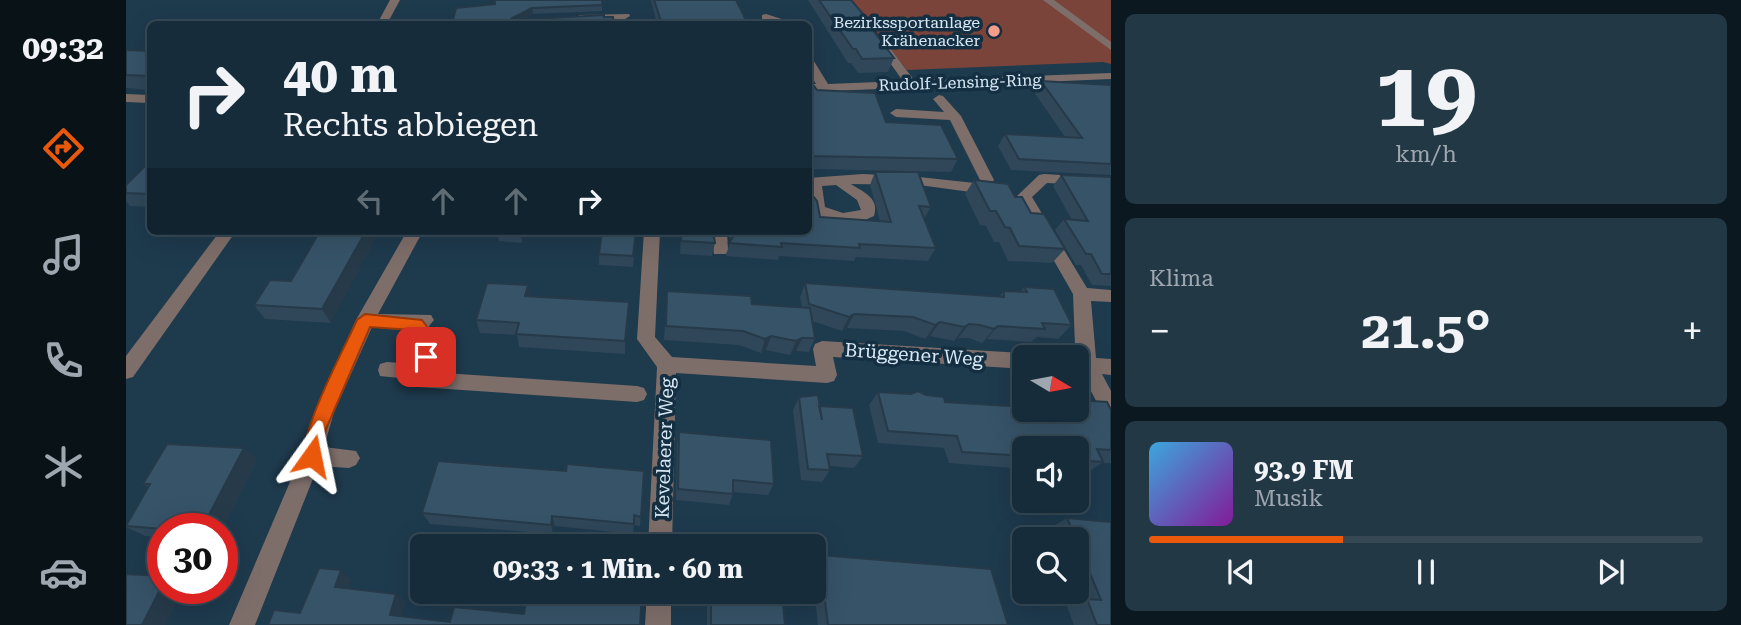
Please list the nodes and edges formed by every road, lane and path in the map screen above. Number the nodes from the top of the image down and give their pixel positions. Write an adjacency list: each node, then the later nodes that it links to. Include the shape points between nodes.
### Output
1 (395, 0): 6 (street)
2 (1048, 0): 9 (street)
3 (625, 16): 5 (street)
4 (766, 17): 7 (street)
5 (572, 18)
6 (384, 21)
7 (778, 21)
8 (873, 34): 13 (street)
9 (1111, 47)
10 (812, 67): 15 (street)
11 (1111, 76): 12 (street, Rudolf-Lensing-Ring)
12 (988, 81): 13 (street, Rudolf-Lensing-Ring); 17 (street)
13 (911, 84): 14 (street, Rudolf-Lensing-Ring)
14 (881, 85): 15 (street, Rudolf-Lensing-Ring); 18 (street)
15 (824, 87): 16 (street, Rudolf-Lensing-Ring)
16 (812, 88)
17 (998, 92)
18 (890, 97)
19 (126, 98): 20 (street)
20 (147, 99)
21 (939, 99): 23 (street)
22 (897, 113): 23 (street)
23 (955, 116): 27 (street)
24 (841, 181): 26 (street); 27 (street, via 863,178); 28 (street, via 844,188 866,200 869,212 853,218 828,216 818,209)
25 (1111, 182): 29 (street, via 1044,178)
26 (812, 183)
27 (997, 185): 29 (street)
28 (812, 187)
29 (1024, 196): 35 (street)
30 (225, 235): 44 (street)
31 (413, 235): 37 (street)
32 (652, 235): 40 (street, Kevelaerer Weg, via 646,339)
33 (719, 235): 34 (street)
34 (720, 250)
35 (1082, 294): 36 (street); 38 (street)
36 (1111, 296)
37 (365, 320): 45 (street, via 421,322 431,343); 49 (street, via 317,429)
38 (1082, 345)
39 (1012, 360): 40 (street, Brüggener Weg, via 822,349 827,374)
40 (667, 365): 51 (street, Kevelaerer Weg)
41 (1089, 365): 42 (street)
42 (1111, 366)
43 (387, 370): 45 (street)
44 (126, 371)
45 (421, 372): 47 (street, via 418,379)
46 (1089, 376): 48 (street)
47 (636, 394)
48 (1111, 411)
49 (312, 456): 50 (street); 53 (street)
50 (349, 458)
51 (660, 534)
52 (659, 604): 54 (street)
53 (242, 625)
54 (658, 625)

